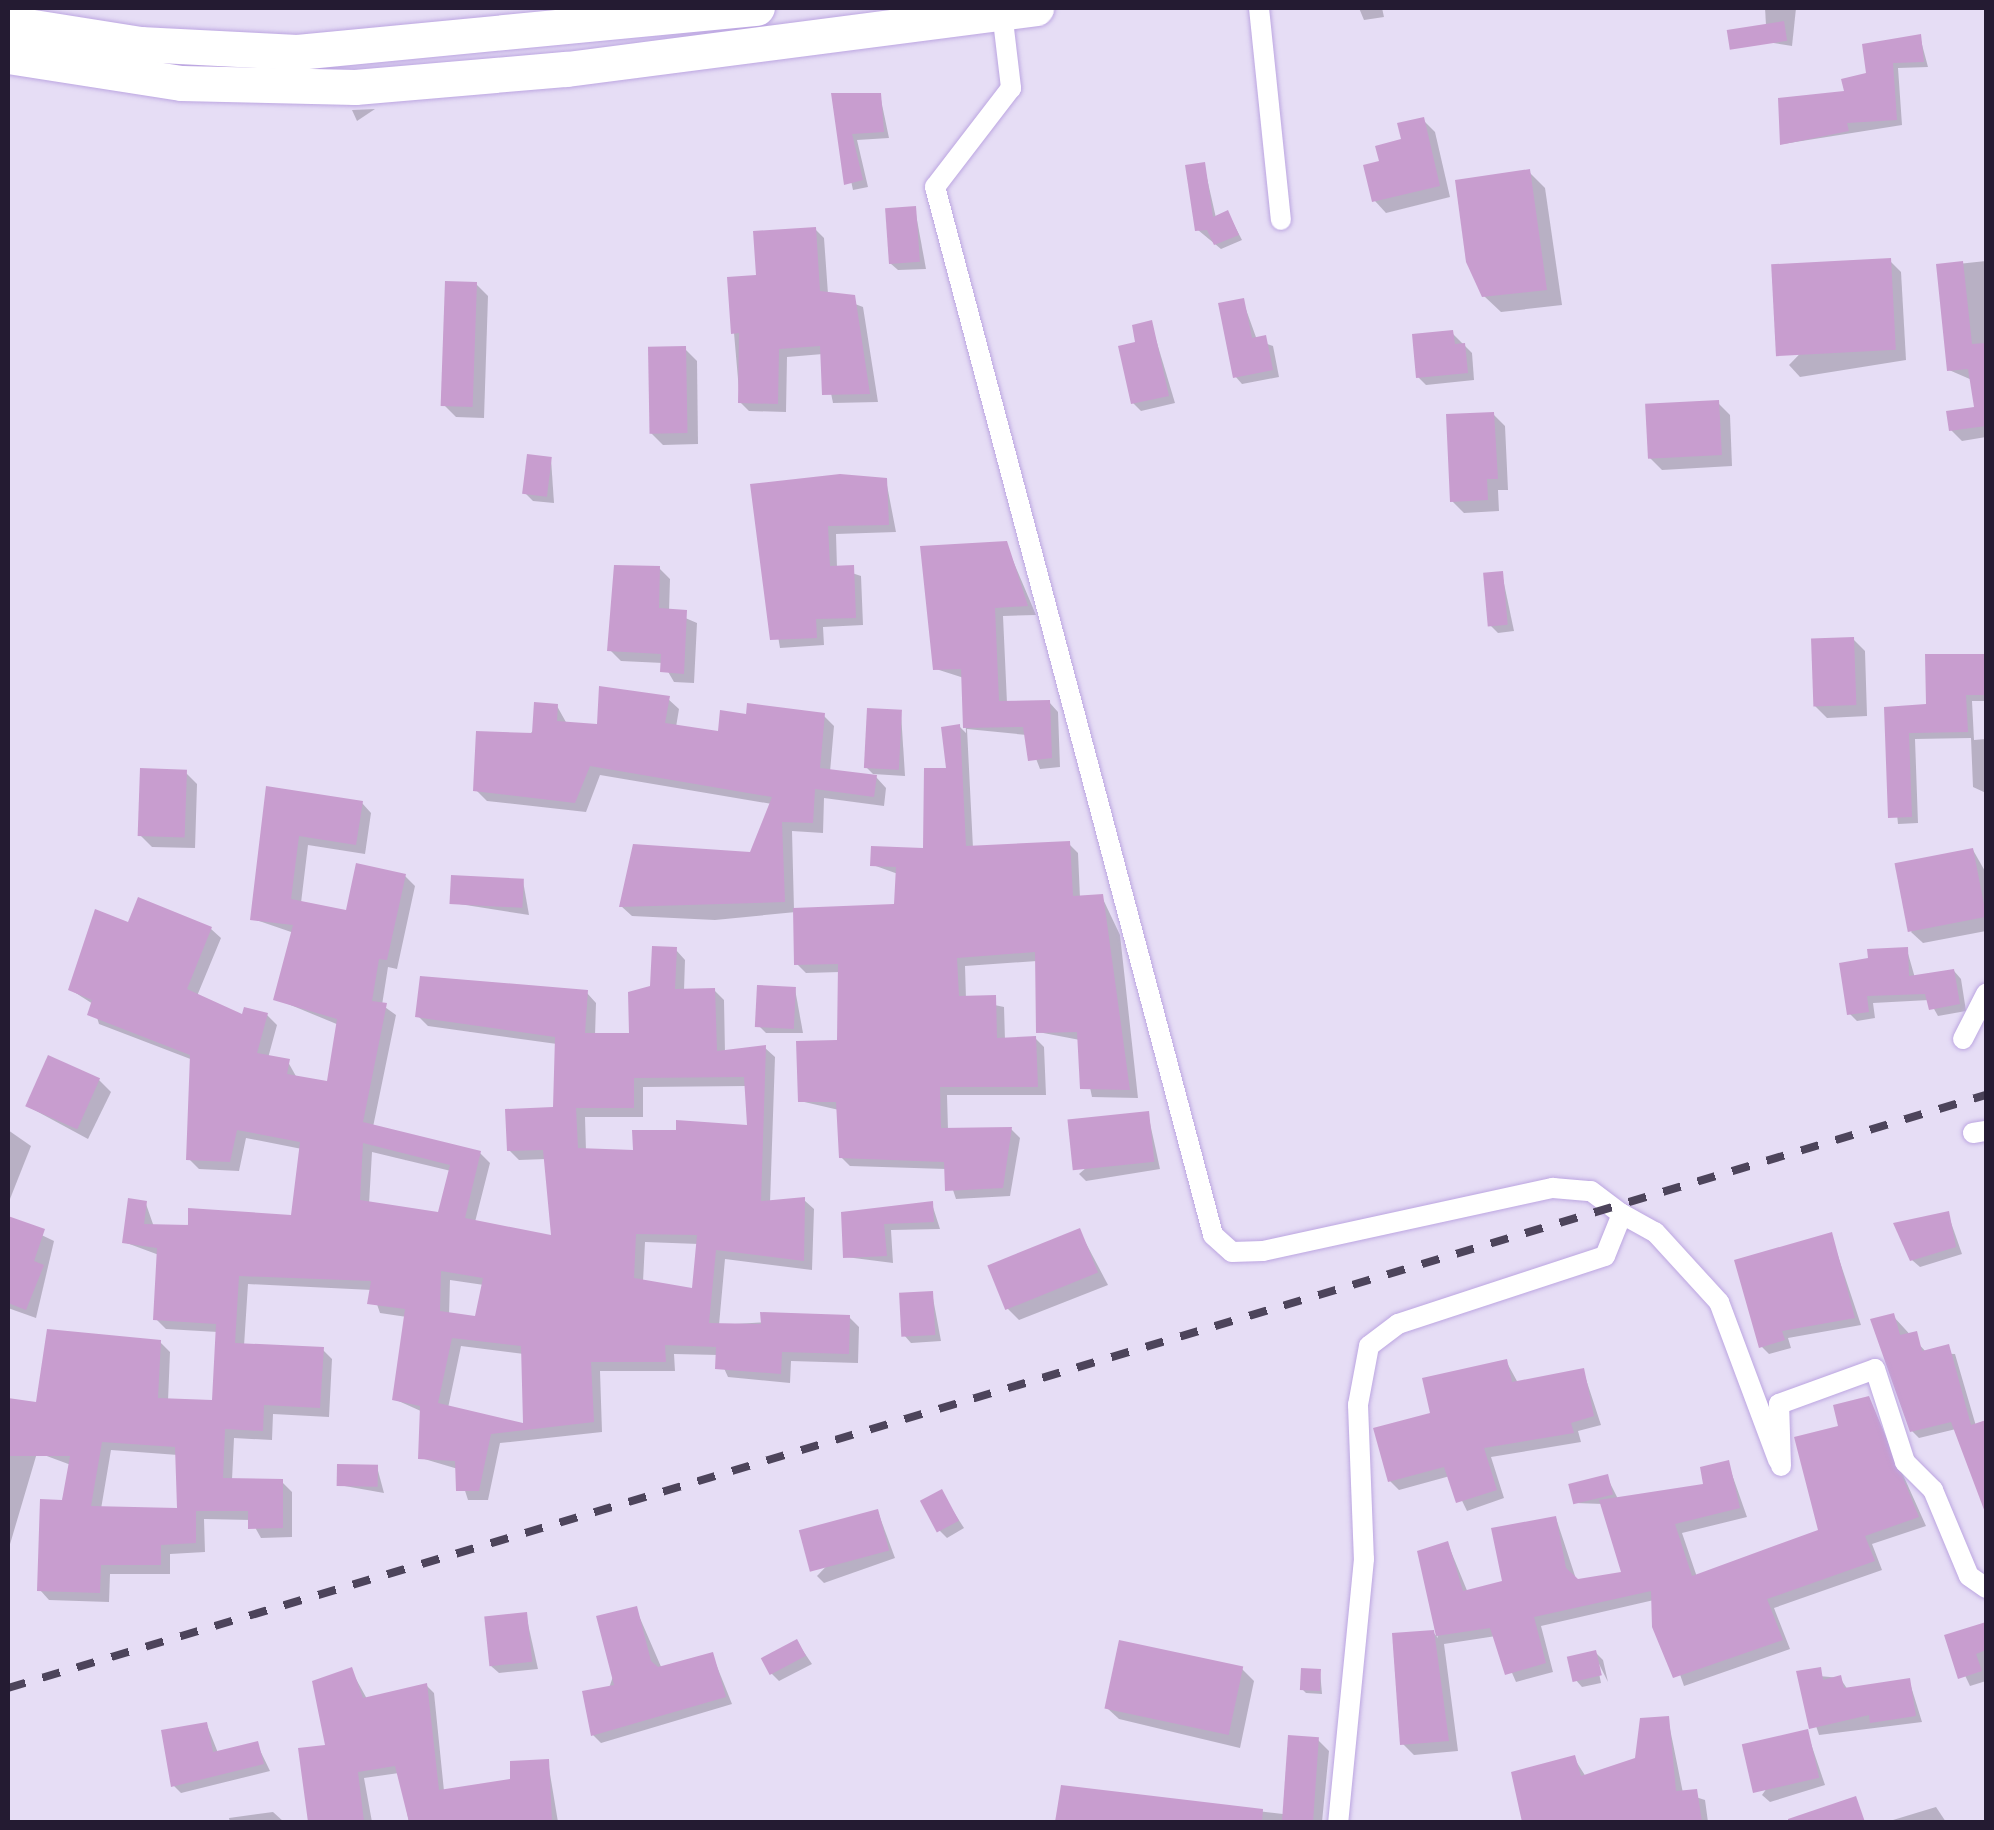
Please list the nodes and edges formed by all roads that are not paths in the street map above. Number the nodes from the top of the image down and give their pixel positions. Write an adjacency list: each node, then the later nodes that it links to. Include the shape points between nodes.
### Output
1 (757, 8): 4 (highway, via 297,52 140,44)
2 (1259, 8): 6 (street)
3 (1019, 10): 5 (highway, via 568,69 354,87 180,83); 9 (street, via 1012,88 935,187 1213,1235 1232,1252 1263,1251 1552,1188 1591,1191)
4 (8, 23)
5 (8, 56)
6 (1280, 220)
7 (1986, 994): 8 (street)
8 (1963, 1039)
9 (1622, 1214): 10 (street, via 1655,1232 1719,1302 1781,1466 1779,1404 1874,1369 1905,1462 1933,1490 1969,1576); 11 (street, via 1605,1256 1398,1324 1368,1346 1358,1406 1364,1559)
10 (1986, 1588)
11 (1338, 1822)

